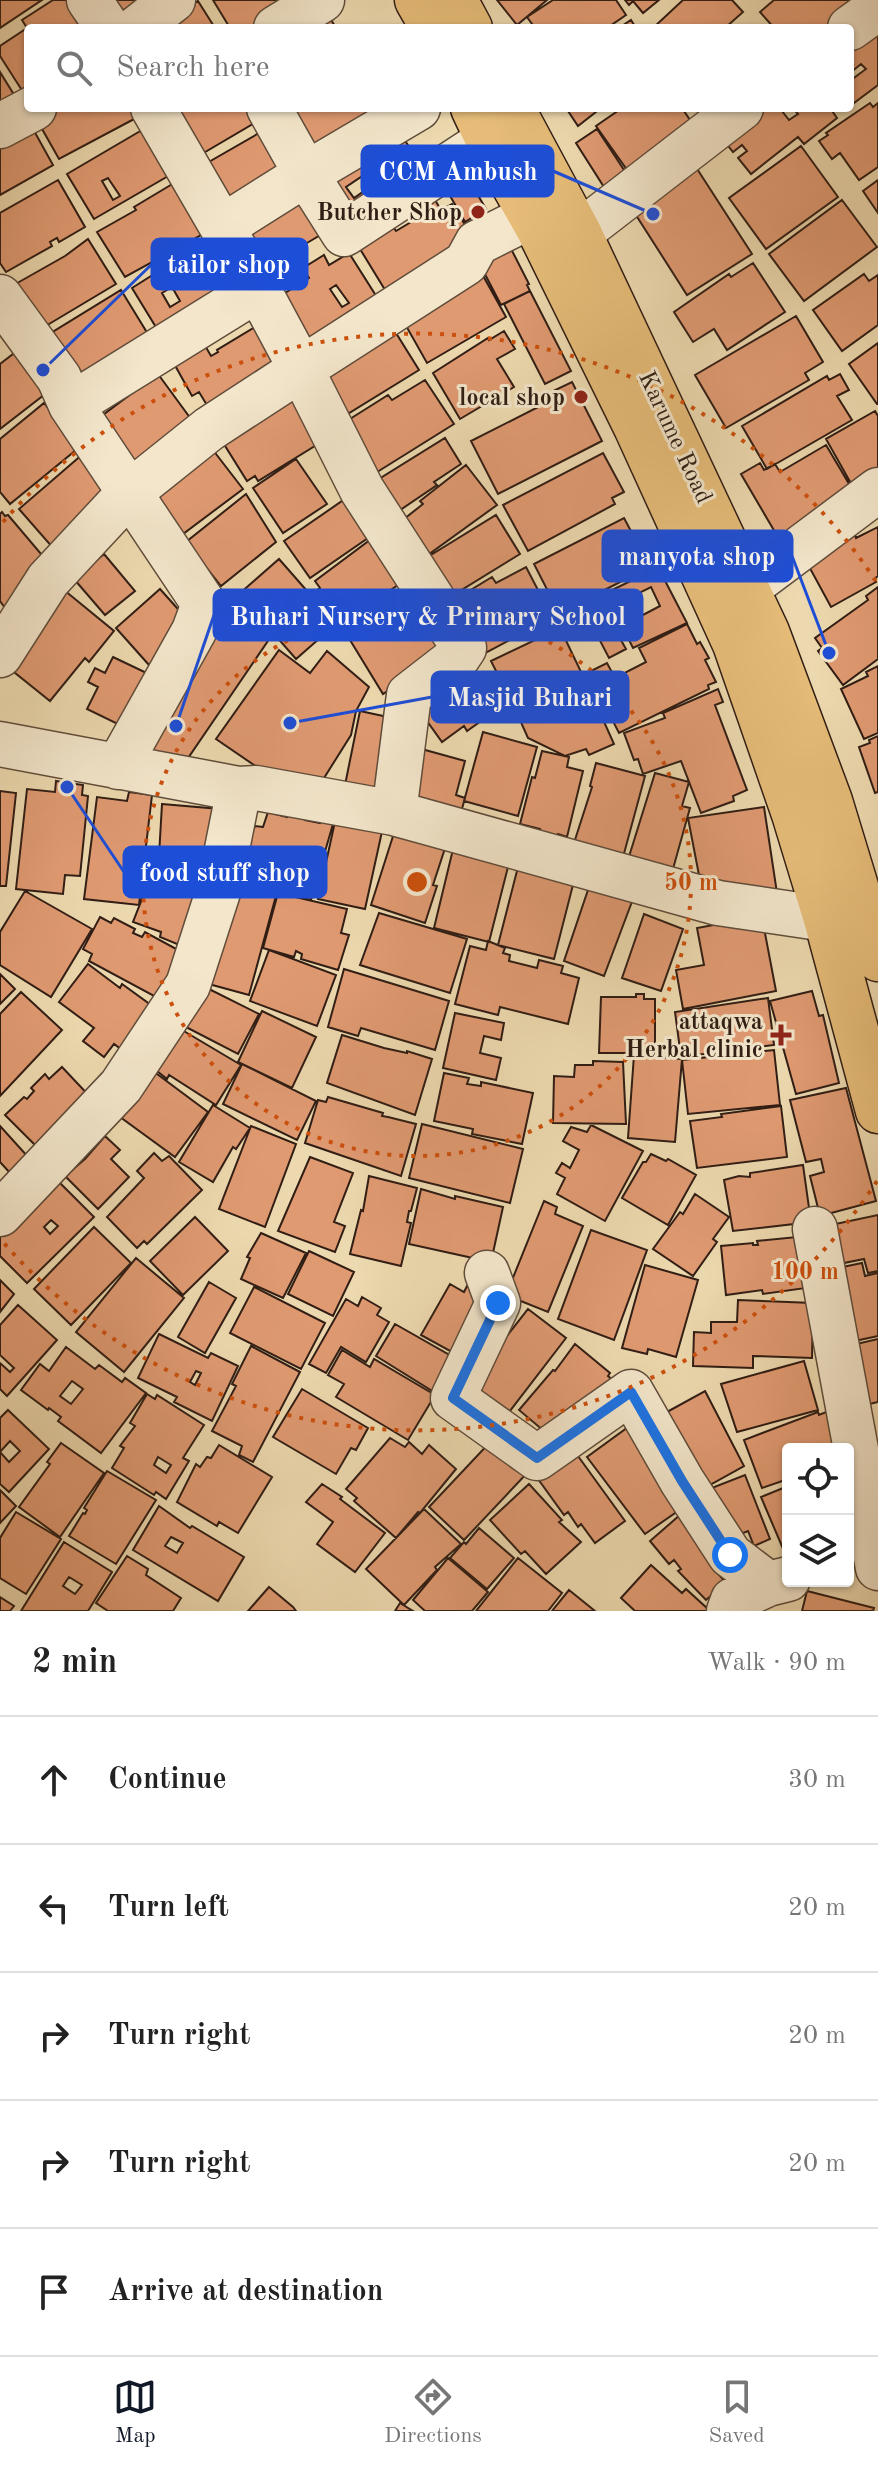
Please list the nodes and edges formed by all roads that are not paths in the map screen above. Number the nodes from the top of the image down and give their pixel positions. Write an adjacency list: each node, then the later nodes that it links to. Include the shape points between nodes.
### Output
1 (89, 0): 7 (street)
2 (173, 0): 8 (street)
3 (322, 0): 9 (street)
4 (417, 0): 10 (main road)
5 (455, 0): 11 (main road)
6 (878, 8): 12 (street)
7 (105, 24)
8 (142, 24)
9 (283, 24)
10 (431, 24)
11 (468, 24)
12 (854, 25)
13 (26, 112): 19 (street)
14 (155, 112): 22 (street)
15 (271, 112): 20 (street)
16 (411, 112): 20 (street)
17 (736, 112): 23 (street)
18 (491, 119): 20 (street, via 344,234); 21 (main road); 23 (main road, Karume Road)
19 (0, 126)
20 (306, 174): 22 (street)
21 (531, 216): 26 (street, via 477,243 466,263); 36 (main road, via 735,644 794,814)
22 (222, 227): 24 (street)
23 (579, 233): 30 (main road, Karume Road)
24 (258, 289): 26 (street); 27 (street)
25 (0, 297): 27 (street, via 59,378)
26 (301, 369): 29 (street, via 209,429); 35 (street, via 362,490 464,648 409,695)
27 (71, 405): 29 (street)
28 (878, 490): 30 (street)
29 (129, 493): 31 (street, via 48,580); 33 (street, via 204,604)
30 (747, 588): 36 (main road, Karume Road, via 830,801)
31 (0, 655)
32 (0, 744): 33 (street)
33 (118, 767): 34 (street)
34 (239, 789): 35 (street); 38 (street, via 219,889 188,985 121,1086)
35 (394, 813): 36 (street, via 718,903)
36 (862, 929): 37 (main road)
37 (878, 1111)
38 (0, 1214)
39 (815, 1229): 41 (street)
40 (487, 1273): 43 (street, via 498,1303 453,1398 537,1458 631,1392 730,1555)
41 (864, 1413): 42 (street)
42 (870, 1560)
43 (778, 1581): 44 (street, via 733,1600)
44 (729, 1611)

